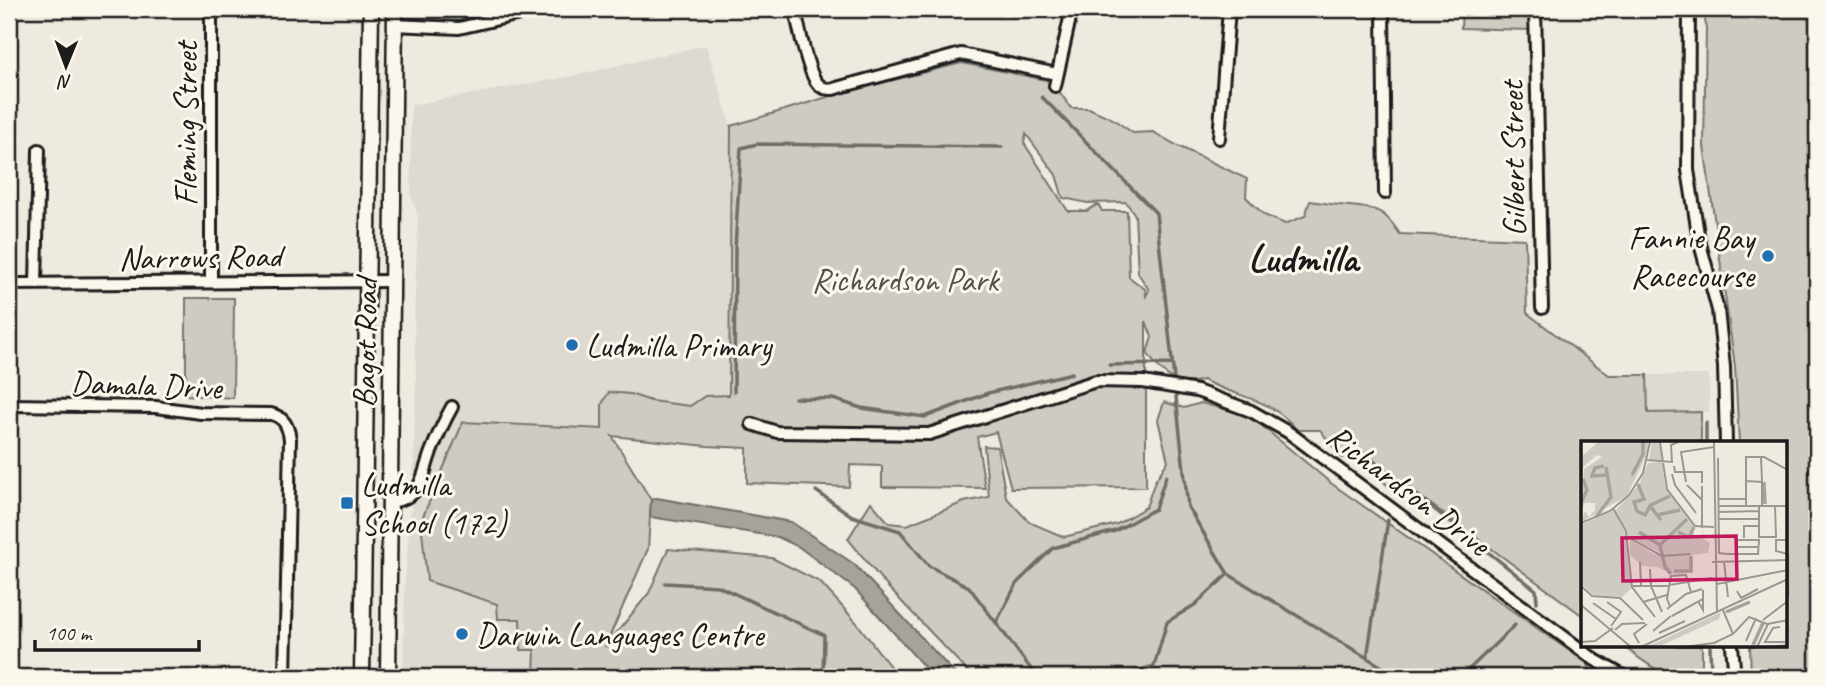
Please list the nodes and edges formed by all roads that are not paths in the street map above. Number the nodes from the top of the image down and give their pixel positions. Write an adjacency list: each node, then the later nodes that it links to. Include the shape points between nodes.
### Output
1 (211, 9): 17 (street, Fleming Street)
2 (394, 9): 11 (main road, Bagot Road)
3 (542, 9): 11 (street, via 458,28)
4 (794, 9): 5 (street, via 812,76 820,86 834,89 961,54 1056,80)
5 (1072, 9)
6 (1229, 9): 12 (street)
7 (1383, 9): 14 (street)
8 (1535, 9): 20 (street, Gilbert Street)
9 (1689, 9): 24 (street, via 1688,170 1699,240 1718,310)
10 (370, 10): 15 (main road, Bagot Road)
11 (394, 26): 16 (main road, Bagot Road)
12 (1219, 138)
13 (39, 150): 19 (street)
14 (1385, 193)
15 (366, 281): 16 (street, Narrows Road); 17 (street, Narrows Road); 28 (main road, Bagot Road)
16 (393, 281): 25 (main road, Bagot Road)
17 (211, 282): 19 (street, Narrows Road)
18 (9, 284): 19 (street, Narrows Road)
19 (36, 284)
20 (1542, 308)
21 (9, 405): 27 (street, Damala Drive, via 156,407 281,418 290,439)
22 (452, 407): 25 (street, via 430,454 423,482 403,500)
23 (752, 424): 30 (street, Richardson Drive, via 777,432 929,434 1096,381 1143,382 1197,391 1251,411 1288,432 1587,654)
24 (1726, 441)
25 (390, 502): 29 (main road, Bagot Road)
26 (1732, 648): 31 (street)
27 (285, 677)
28 (362, 677)
29 (388, 677)
30 (1625, 677)
31 (1735, 677)

